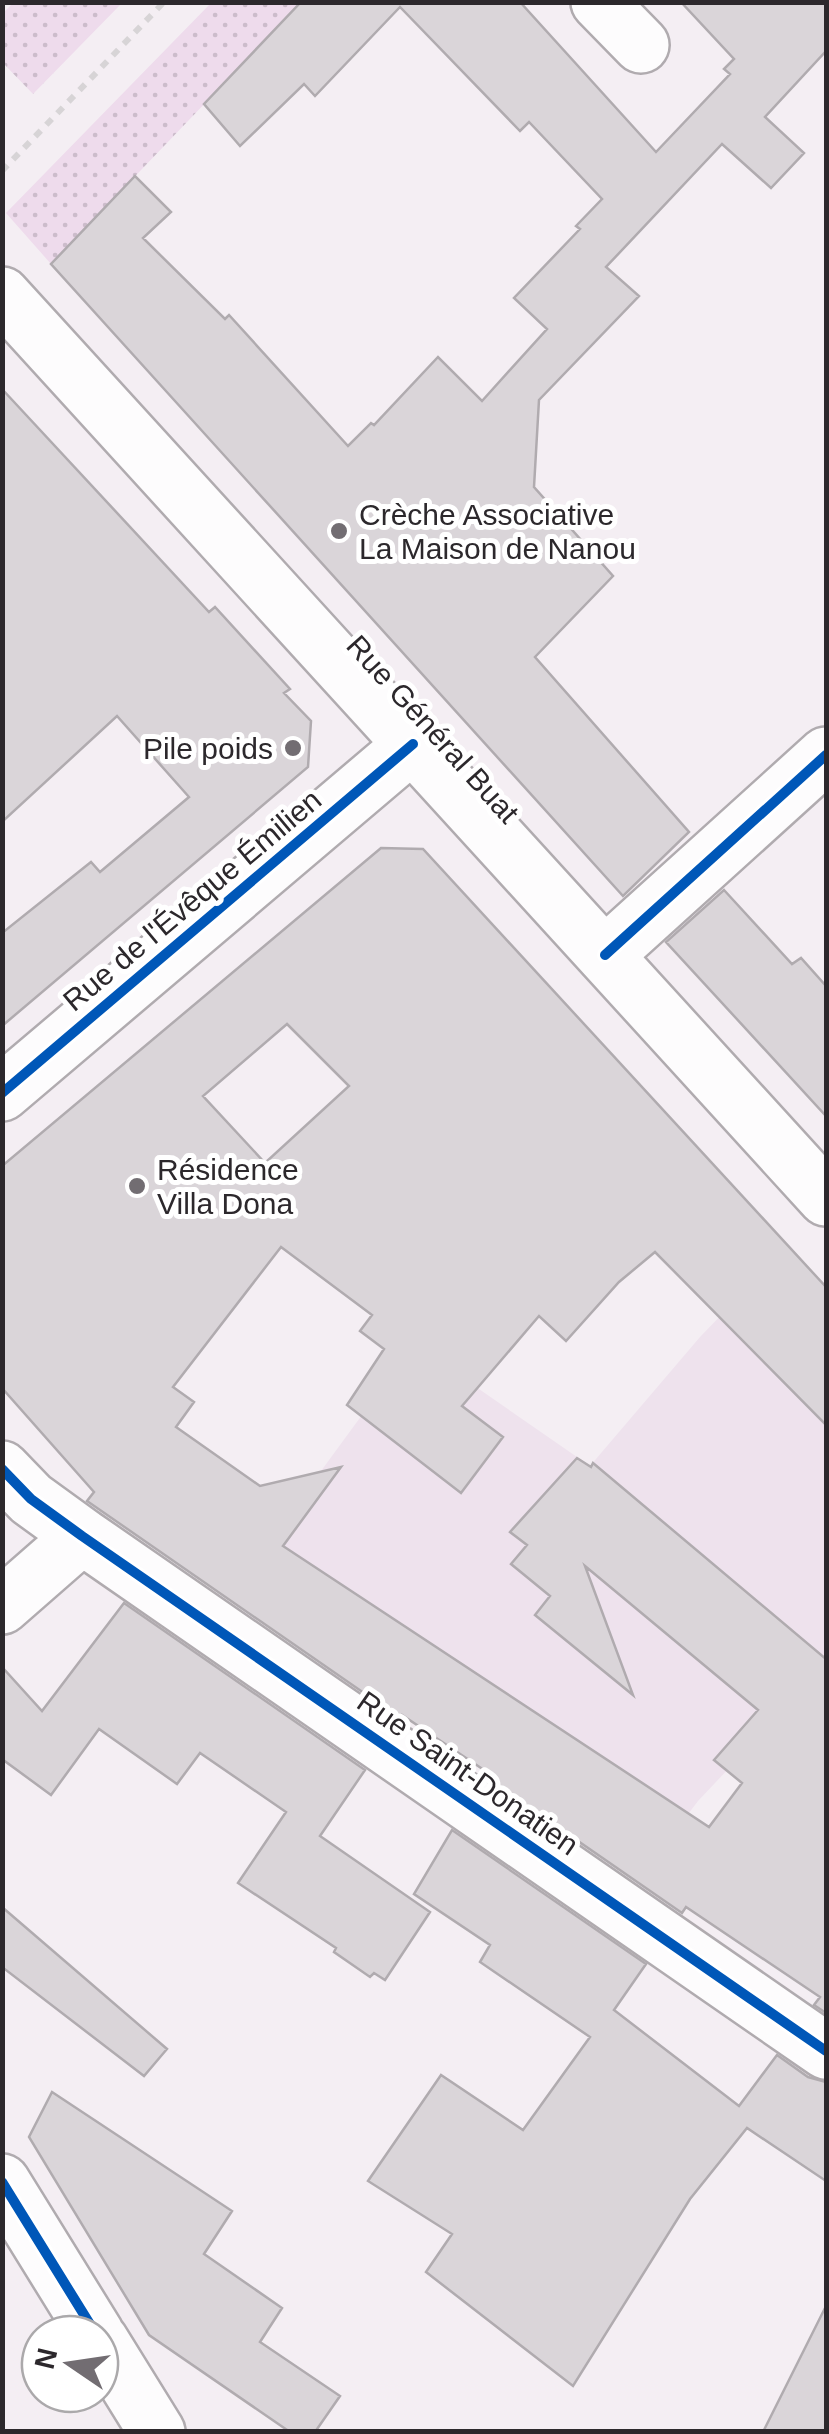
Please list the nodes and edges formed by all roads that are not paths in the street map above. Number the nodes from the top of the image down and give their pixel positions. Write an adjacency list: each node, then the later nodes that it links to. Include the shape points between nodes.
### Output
1 (599, 2): 2 (street)
2 (641, 44)
3 (2, 295): 4 (street, Rue Général Buat)
4 (413, 744): 6 (street, Rue Général Buat); 7 (street, Rue de l'Évêque Émilien)
5 (826, 755): 6 (street)
6 (605, 956): 8 (street, Rue Général Buat)
7 (2, 1093)
8 (826, 1198)
9 (2, 1469): 10 (street, Rue Saint-Donatien)
10 (82, 1536): 11 (street); 12 (street, Rue Saint-Donatien)
11 (2, 1606)
12 (826, 2050)
13 (2, 2182): 14 (street)
14 (84, 2314)
15 (120, 2372): 16 (street)
16 (157, 2432)

